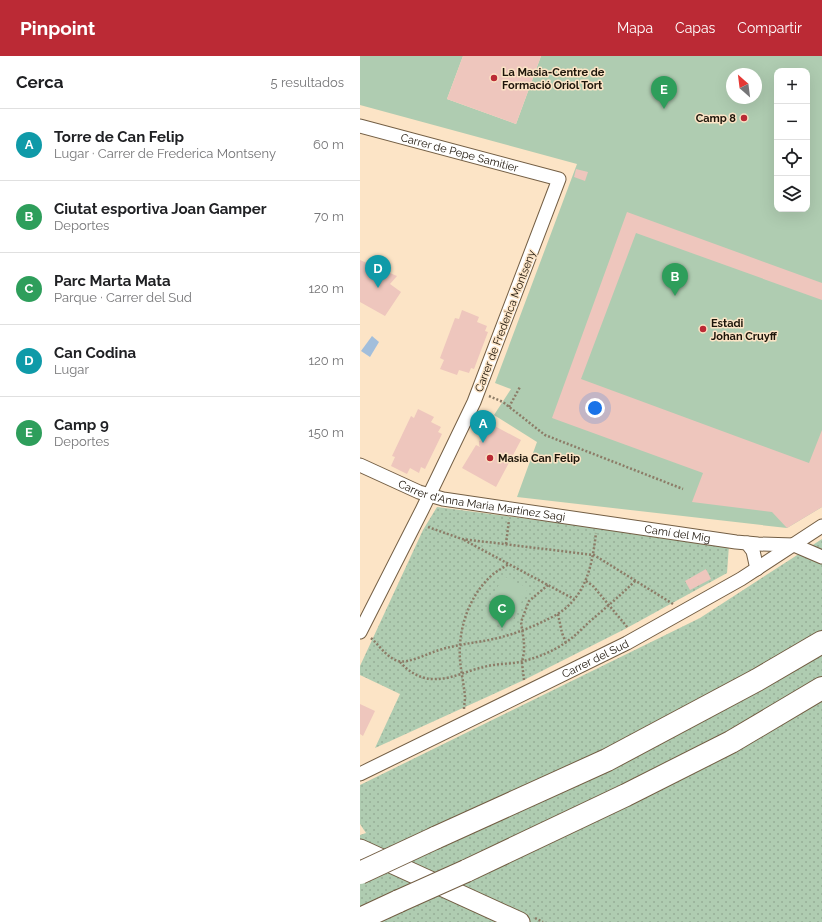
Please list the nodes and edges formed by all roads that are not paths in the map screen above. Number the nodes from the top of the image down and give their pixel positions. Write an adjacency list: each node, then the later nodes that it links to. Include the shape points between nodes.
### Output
1 (360, 127): 2 (street, Carrer de Pepe Samitier)
2 (559, 179): 4 (street, Carrer de Frederica Montseny, via 474,402)
3 (360, 465): 4 (street, Carrer d'Anna Maria Martínez Sagi)
4 (428, 495): 5 (street, Carrer d'Anna Maria Martínez Sagi); 11 (street, Carrer de Frederica Montseny)
5 (603, 522): 7 (street, Camí del Mig)
6 (822, 526): 8 (street, Carrer del Sud)
7 (747, 543): 8 (street, Camí del Mig); 10 (street, via 753,552)
8 (794, 545): 9 (street, Camí del Mig); 10 (street, Carrer del Sud)
9 (822, 558)
10 (757, 569): 14 (street, Carrer del Sud, via 635,638)
11 (360, 632)
12 (822, 642): 16 (highway, bridge, via 757,680 607,760)
13 (822, 688): 17 (highway, bridge, via 731,742 445,881)
14 (360, 774)
15 (360, 849): 20 (street)
16 (360, 873)
17 (401, 905): 18 (highway); 19 (highway)
18 (360, 919)
19 (380, 922)
20 (520, 922)

